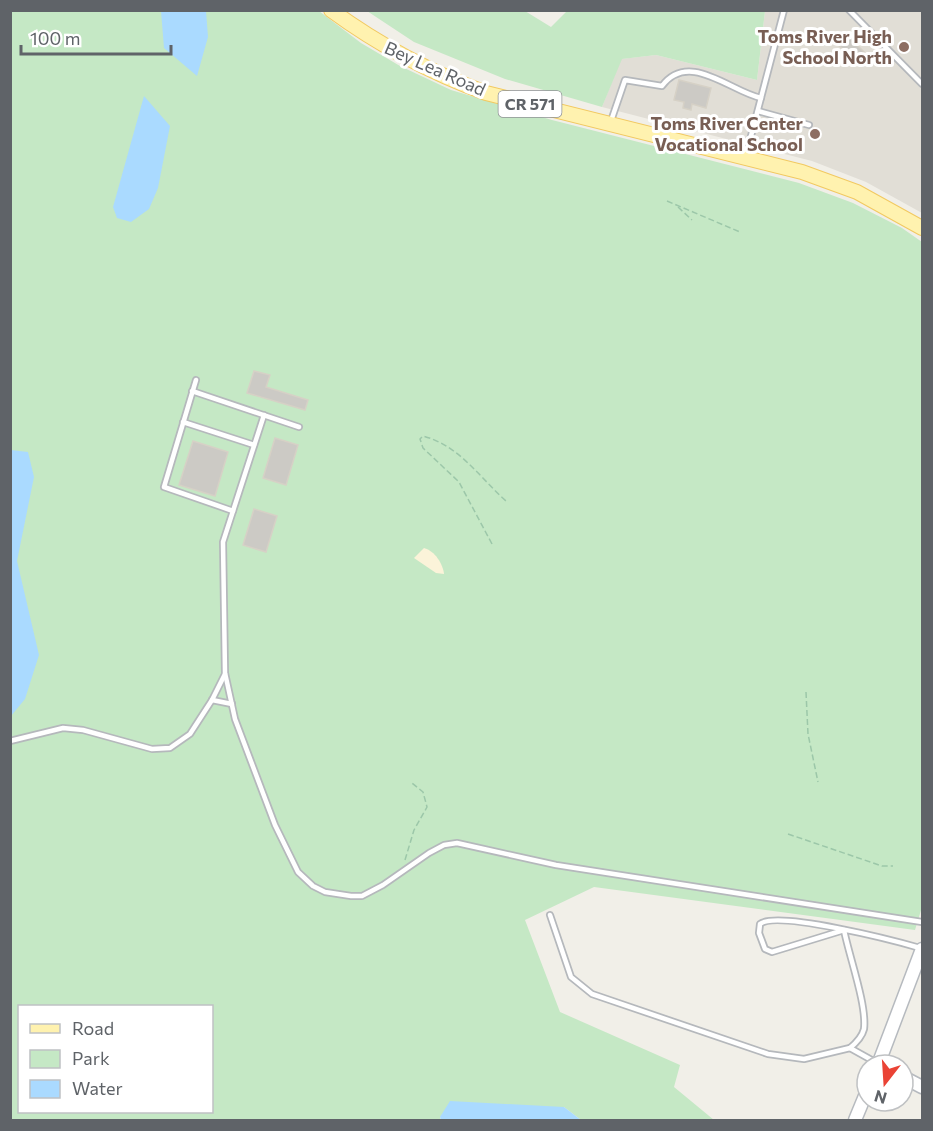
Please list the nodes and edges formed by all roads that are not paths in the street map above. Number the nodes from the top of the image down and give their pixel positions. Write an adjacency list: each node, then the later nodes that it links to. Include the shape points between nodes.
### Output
1 (331, 10): 7 (main road, Bey Lea Road / CR 571, via 404,58 455,82)
2 (784, 10): 5 (lane)
3 (849, 10): 4 (lane)
4 (922, 84)
5 (761, 98): 6 (lane); 7 (lane, via 710,75 687,71 669,77 662,86 625,80)
6 (758, 111): 8 (lane); 9 (lane)
7 (610, 124): 9 (main road, Bey Lea Road / CR 571)
8 (809, 125)
9 (746, 158): 10 (main road, Bey Lea Road / CR 571, via 802,172 857,192)
10 (922, 228)
11 (196, 380): 12 (lane)
12 (192, 391): 13 (lane); 14 (lane)
13 (264, 415): 15 (lane); 16 (lane)
14 (183, 422): 16 (lane); 17 (lane, via 164,487)
15 (299, 427)
16 (254, 445): 17 (lane)
17 (233, 511): 18 (lane, via 223,542)
18 (225, 673): 19 (lane); 20 (lane)
19 (212, 700): 20 (lane); 21 (lane, via 190,734 170,748 152,749 63,728)
20 (232, 704): 23 (lane, via 276,825 298,872 325,892 351,896 373,891 429,853 457,843 556,865)
21 (10, 741)
22 (550, 915): 26 (lane, via 571,977 592,994 768,1054 793,1059)
23 (922, 922)
24 (844, 930): 24 (lane, via 770,919 760,924 759,933 765,949 772,952); 25 (lane, via 877,935); 26 (lane, via 864,1030)
25 (922, 951): 28 (main road)
26 (850, 1048): 27 (lane)
27 (859, 1053)
28 (884, 1053)

